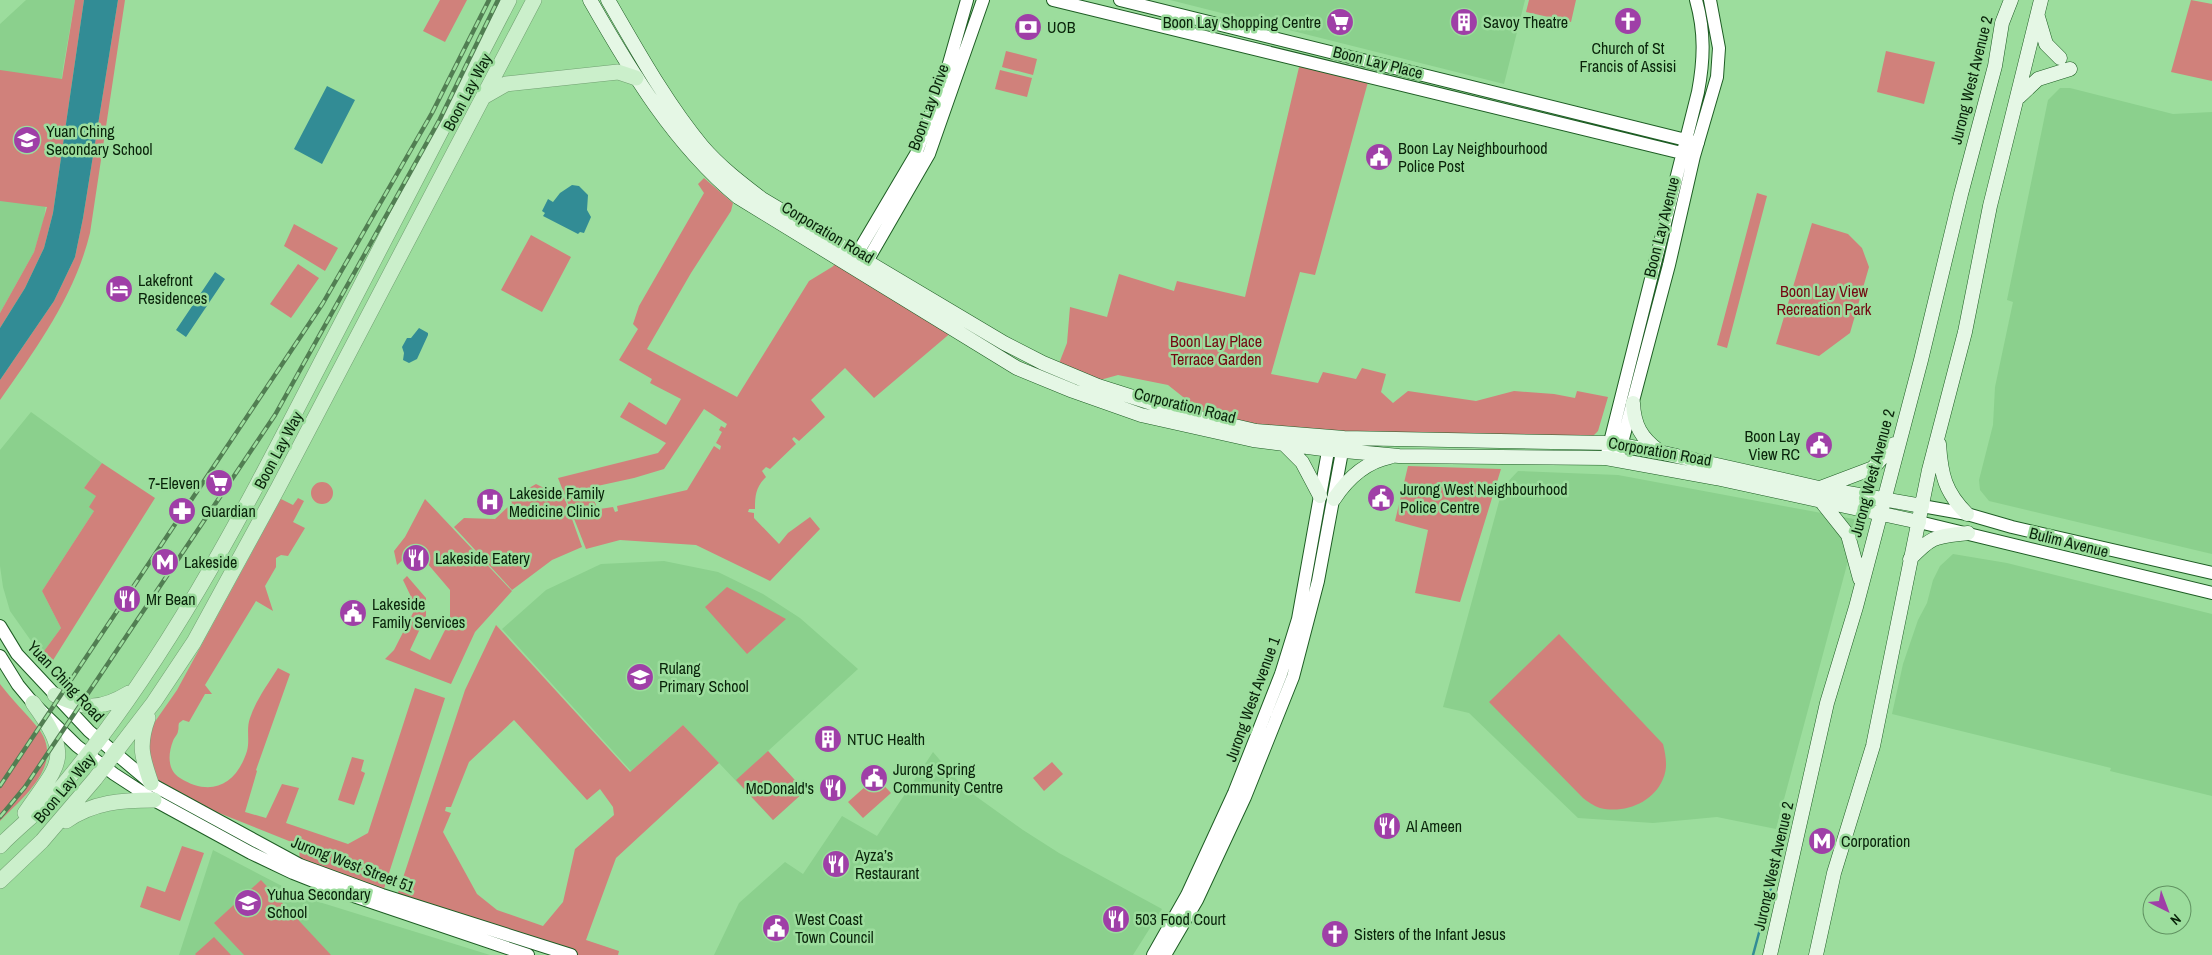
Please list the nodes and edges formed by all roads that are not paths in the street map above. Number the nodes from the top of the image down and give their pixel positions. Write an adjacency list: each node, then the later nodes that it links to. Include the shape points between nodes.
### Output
1 (509, 0): 47 (main road, Boon Lay Way, via 259,481 187,612)
2 (534, 0): 19 (main road, Boon Lay Way)
3 (590, 0): 18 (main road, Corporation Road)
4 (608, 0): 22 (main road, Corporation Road, via 675,109 702,145)
5 (967, 0): 23 (street, Boon Lay Drive, via 948,67 916,154)
6 (982, 0): 23 (street, Boon Lay Drive, via 929,154)
7 (1053, 0): 15 (street, Boon Lay Place)
8 (1120, 0): 14 (street, Boon Lay Place)
9 (1696, 0): 21 (street, Boon Lay Avenue, via 1704,46)
10 (1710, 0): 21 (street, Boon Lay Avenue, via 1719,48 1717,77)
11 (2011, 0): 25 (main road, Jurong West Avenue 2)
12 (2041, 0): 13 (main road)
13 (2038, 16): 16 (main road, via 2046,44); 20 (main road)
14 (1286, 40): 15 (street, via 1286,49); 21 (street, Boon Lay Place)
15 (1281, 55): 21 (street, Boon Lay Place)
16 (2060, 58)
17 (2070, 69): 20 (main road, via 2038,79)
18 (636, 78): 19 (main road, via 618,72 506,84); 22 (main road, Corporation Road, via 700,162)
19 (484, 96): 49 (main road, Boon Lay Way, via 264,514 194,642)
20 (2019, 98): 26 (main road, via 1990,206 1965,332)
21 (1691, 148): 24 (street, Boon Lay Avenue, via 1669,265); 28 (street, Boon Lay Avenue)
22 (751, 199): 23 (main road, Corporation Road)
23 (858, 263): 27 (main road, Corporation Road, via 1042,363 1098,386 1196,417); 29 (main road, Corporation Road, via 1017,368 1141,414)
24 (1633, 403): 28 (street, Boon Lay Avenue); 30 (main road, via 1634,419 1648,443)
25 (1901, 429): 33 (main road, via 1892,448 1873,468); 35 (main road, Jurong West Avenue 2)
26 (1939, 434): 36 (main road); 38 (main road, via 1943,476 1951,496)
27 (1336, 444): 28 (main road, Corporation Road); 29 (main road, Corporation Road); 31 (main road, Corporation Road); 34 (street, Jurong West Avenue 1)
28 (1615, 444): 30 (main road, Corporation Road); 32 (street, Boon Lay Avenue)
29 (1285, 446): 34 (main road, via 1302,462)
30 (1659, 452): 33 (main road, Corporation Road)
31 (1398, 456): 32 (main road, Corporation Road); 34 (main road, via 1361,468)
32 (1612, 459): 33 (main road, Corporation Road)
33 (1820, 494): 35 (main road, Corporation Road); 37 (main road, Corporation Road); 43 (main road, via 1848,535)
34 (1327, 497): 62 (street, Jurong West Avenue 1, via 1298,619 1281,674 1234,793 1181,906); 63 (street, Jurong West Avenue 1, via 1309,622 1292,677 1245,797 1197,900)
35 (1884, 500): 36 (main road, Corporation Road); 37 (main road, Jurong West Avenue 2)
36 (1922, 506): 38 (street, Bulim Avenue); 39 (main road)
37 (1880, 514): 39 (main road, Corporation Road); 43 (main road, Jurong West Avenue 2)
38 (1967, 514): 42 (street, Bulim Avenue, via 2012,528)
39 (1919, 522): 40 (street, Bulim Avenue); 41 (main road)
40 (1968, 533): 41 (main road, via 1932,538); 44 (street, Bulim Avenue)
41 (1909, 560): 65 (main road, via 1873,746 1834,873)
42 (2212, 573)
43 (1861, 582): 64 (main road, Jurong West Avenue 2, via 1827,703)
44 (2212, 593)
45 (0, 626): 48 (street, Yuan Ching Road, via 17,654)
46 (0, 656): 50 (street, Yuan Ching Road)
47 (136, 688): 48 (main road, via 115,702 96,708); 51 (main road, Boon Lay Way)
48 (55, 695): 51 (street, Yuan Ching Road)
49 (154, 702): 52 (main road, Boon Lay Way); 55 (main road, via 142,734 141,753)
50 (34, 703): 53 (street, Yuan Ching Road); 58 (main road, via 54,737 58,758 48,782)
51 (98, 739): 52 (street, Yuan Ching Road); 53 (main road, Boon Lay Way)
52 (116, 753): 54 (main road, Boon Lay Way); 55 (street, Jurong West Street 51)
53 (88, 754): 54 (street, Jurong West Street 51); 58 (main road, Boon Lay Way, via 56,793)
54 (105, 767): 56 (street, Jurong West Street 51); 57 (main road, Boon Lay Way)
55 (150, 783): 61 (street, Jurong West Street 51, via 300,865 382,895)
56 (154, 800): 57 (main road, via 123,800 89,807); 60 (street, Jurong West Street 51, via 293,873)
57 (42, 841): 59 (main road, Boon Lay Way)
58 (4, 842)
59 (0, 882)
60 (528, 955)
61 (571, 955)
62 (1153, 955)
63 (1165, 955)
64 (1770, 955)
65 (1816, 955)

